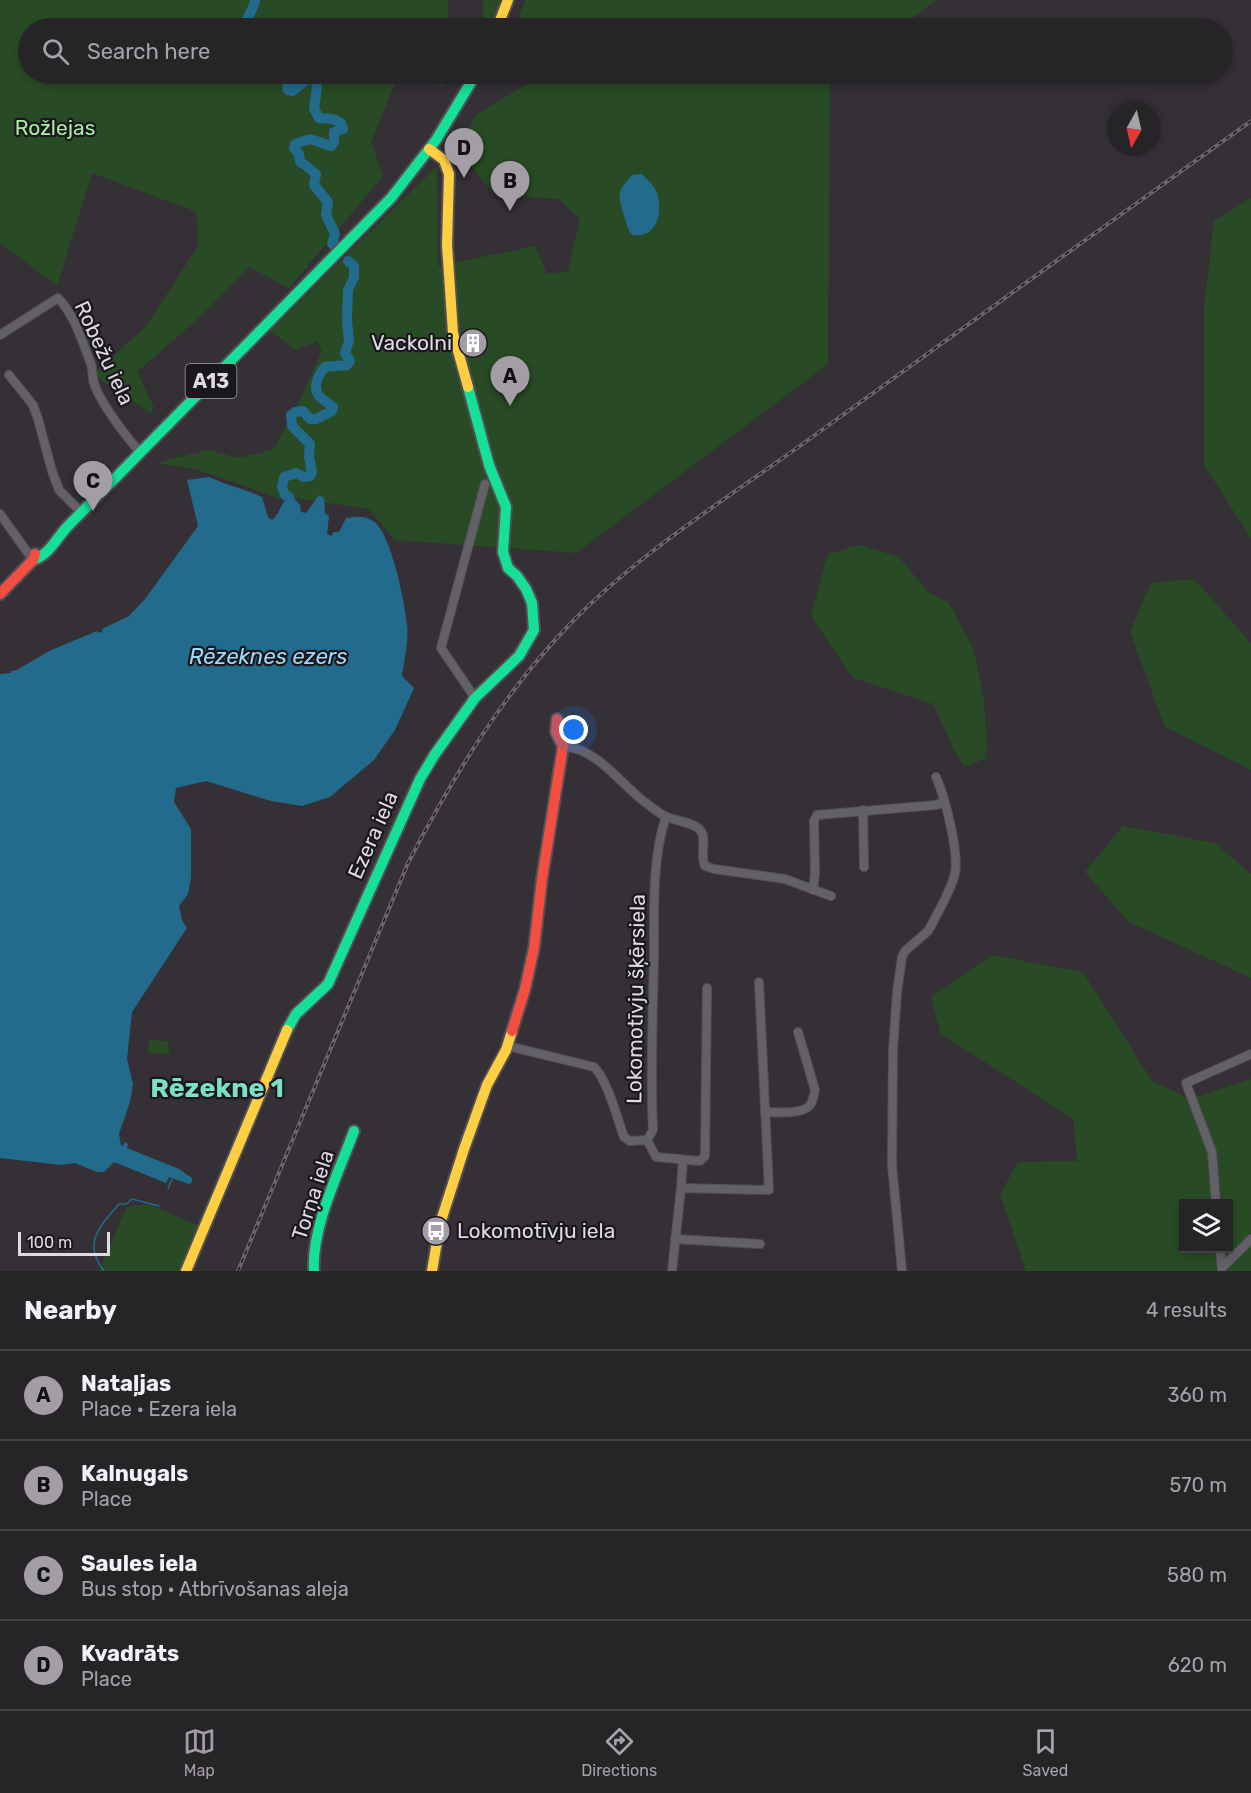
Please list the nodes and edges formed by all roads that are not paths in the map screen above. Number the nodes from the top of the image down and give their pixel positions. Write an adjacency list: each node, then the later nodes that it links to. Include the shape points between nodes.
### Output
1 (508, 0): 2 (street)
2 (501, 18)
3 (470, 84): 4 (street, A13)
4 (429, 149): 7 (street, A13, via 361,230); 13 (street, Ezera iela, via 444,160 449,174 447,245 453,333 489,465 506,507 503,552 508,568 526,589 534,617 534,630 519,656)
5 (0, 335): 7 (street, Robežu iela, via 58,298 73,322 94,384 116,422)
6 (9, 375): 9 (street, via 33,405 59,490)
7 (140, 452): 9 (street, A13)
8 (484, 484): 13 (street, via 441,648)
9 (81, 512): 11 (street, A13)
10 (0, 514): 11 (street)
11 (33, 560): 12 (street, A13)
12 (0, 594)
13 (475, 698): 39 (street, Ezera iela, via 420,779 328,984 292,1019)
14 (558, 719): 15 (street, via 556,732)
15 (563, 746): 19 (street, via 597,759); 26 (street, via 530,968)
16 (936, 777): 17 (street)
17 (944, 802): 18 (street); 43 (street, via 956,854 954,873 928,931 902,957 897,992 892,1165)
18 (863, 810): 20 (street); 21 (street, via 815,816)
19 (666, 817): 21 (street, via 701,831 705,866 784,879); 30 (street, Lokomotīvju šķērsiela, via 658,856 654,913 653,1130)
20 (864, 867)
21 (813, 890): 22 (street)
22 (831, 896)
23 (759, 982): 28 (street)
24 (707, 988): 31 (street, via 705,1155 700,1161)
25 (798, 1032): 28 (street, via 815,1090 813,1099 801,1111)
26 (508, 1046): 30 (street, Lokomotīvju šķērsiela, via 594,1067 624,1137 630,1141); 41 (street, via 477,1111 440,1224)
27 (1251, 1054): 33 (street, via 1186,1083 1212,1152)
28 (765, 1113): 32 (street, via 769,1190)
29 (354, 1131): 40 (street, Torņa iela, via 324,1213)
30 (647, 1140): 31 (street, Lokomotīvju šķērsiela, via 656,1156)
31 (683, 1160): 32 (street)
32 (681, 1188): 34 (street)
33 (1216, 1199)
34 (675, 1239): 36 (street); 42 (street)
35 (1251, 1239): 38 (street)
36 (760, 1244)
37 (1220, 1253): 38 (street)
38 (1222, 1270)
39 (186, 1271)
40 (314, 1271)
41 (432, 1271)
42 (672, 1271)
43 (902, 1271)

